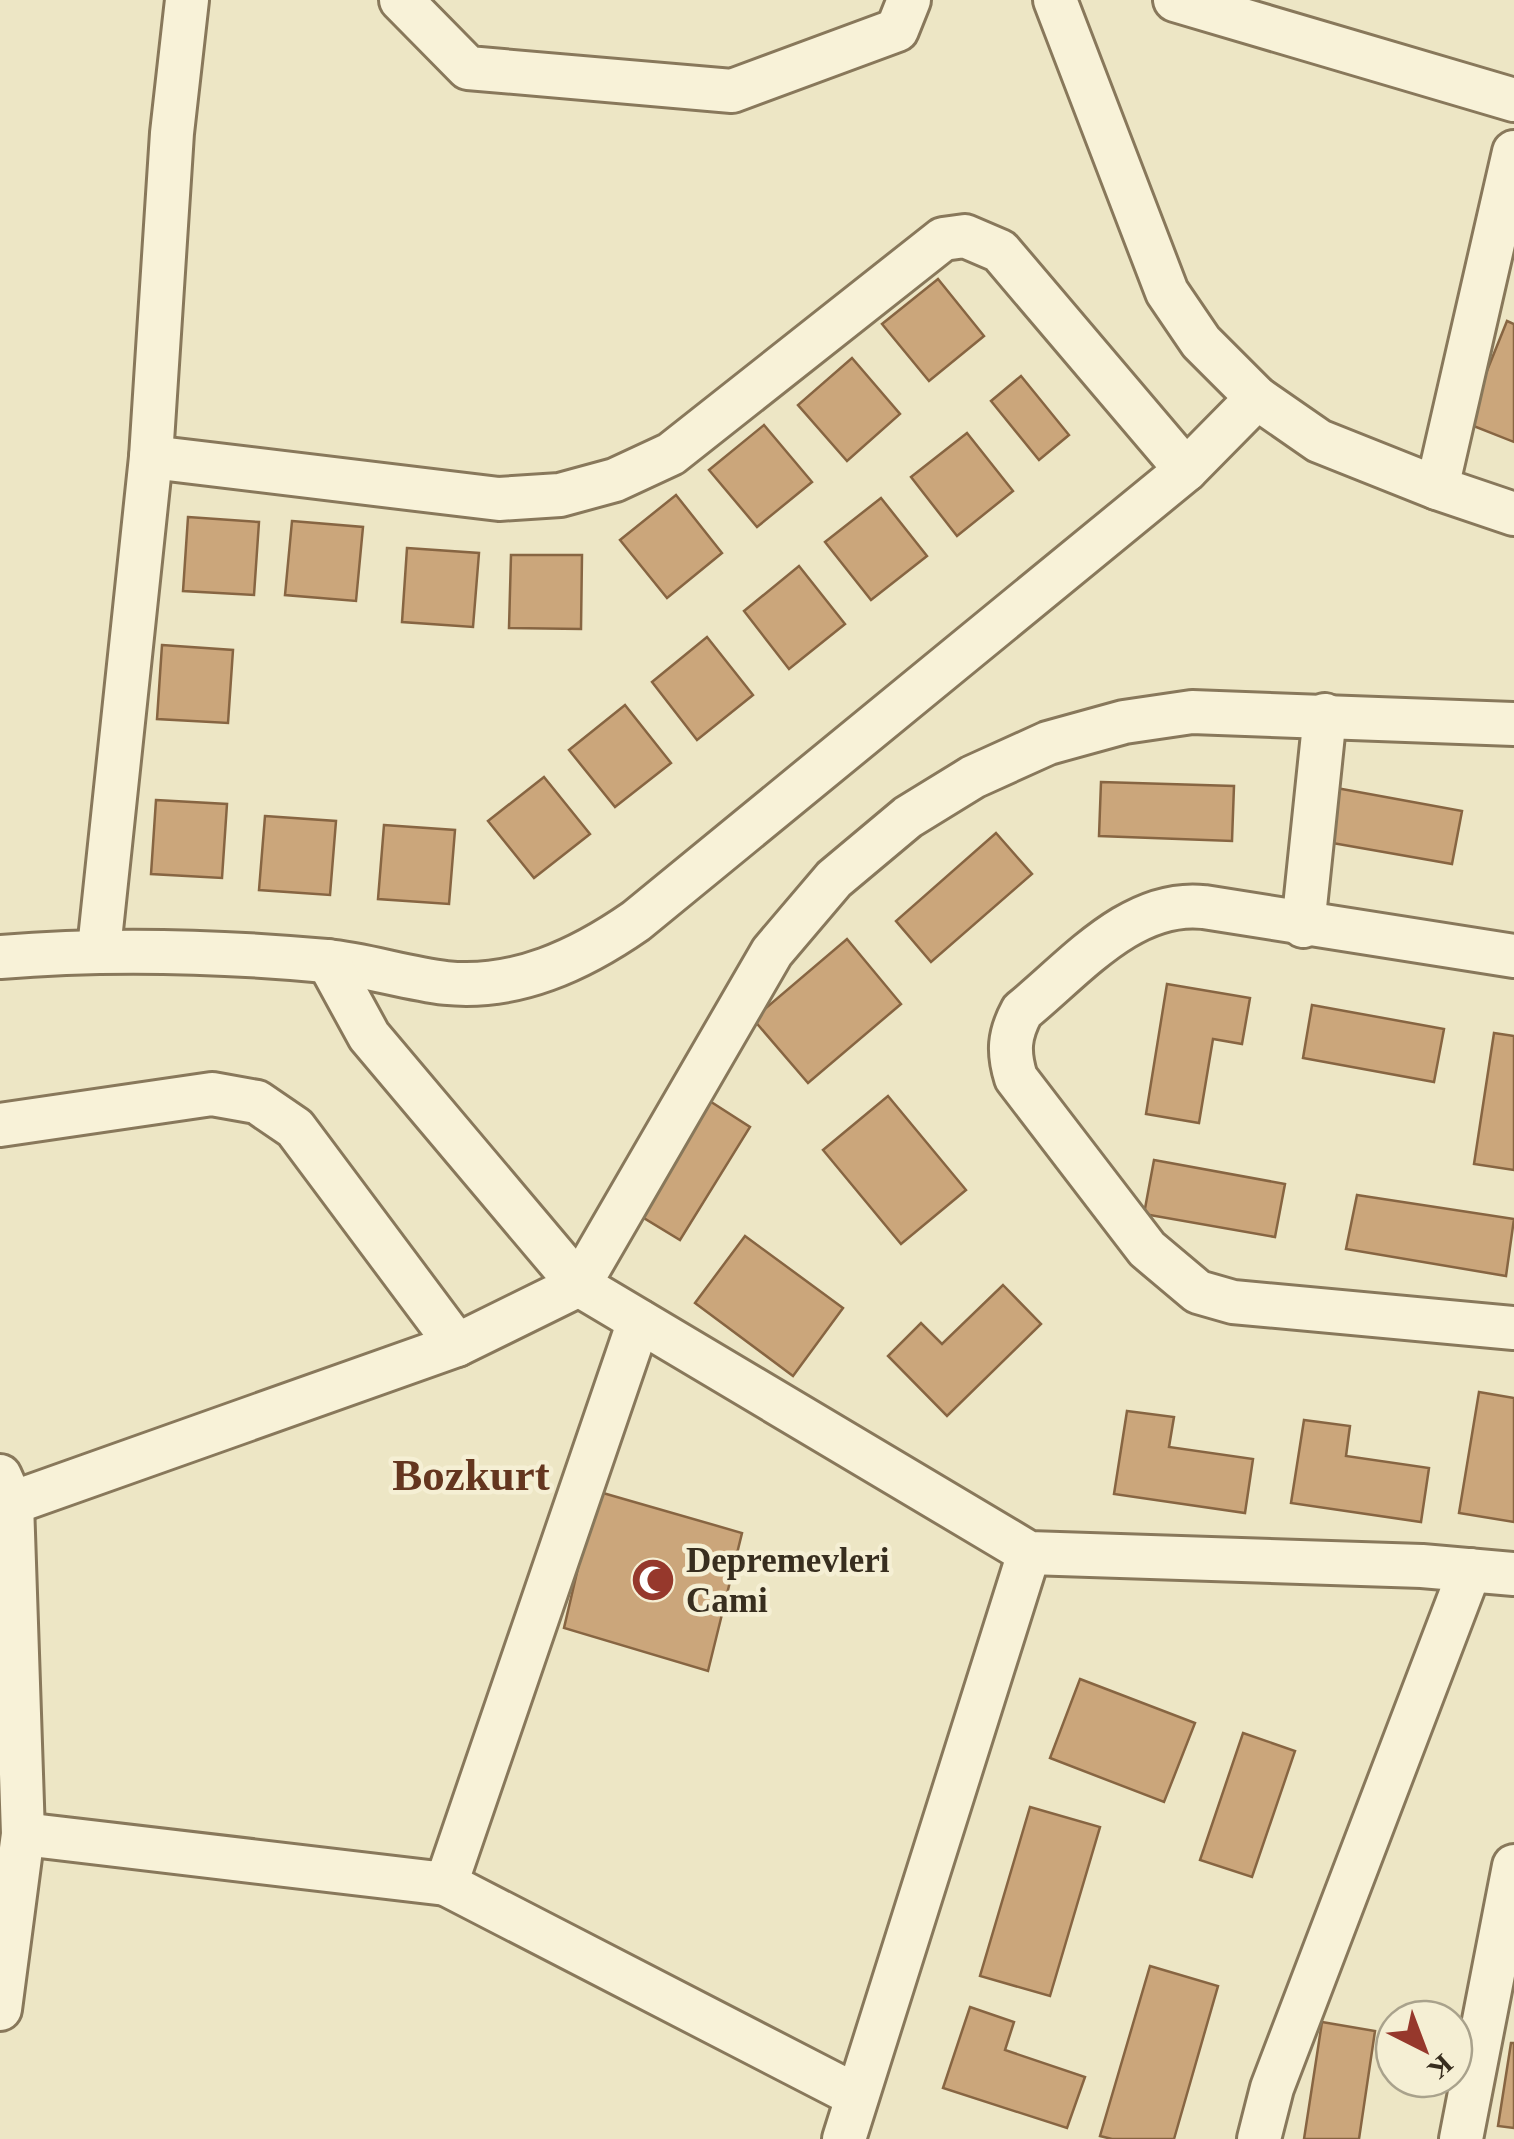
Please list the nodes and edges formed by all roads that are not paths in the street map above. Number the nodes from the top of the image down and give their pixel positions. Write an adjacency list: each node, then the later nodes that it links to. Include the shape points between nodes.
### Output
1 (187, 0): 9 (street)
2 (402, 0): 3 (street, via 468,68 732,91 897,30)
3 (909, 0)
4 (1054, 0): 8 (street, via 1166,292 1201,342)
5 (1175, 0): 6 (street)
6 (1514, 100)
7 (1514, 152): 11 (street)
8 (1257, 398): 10 (street); 11 (street, via 1320,441)
9 (151, 457): 10 (street, via 499,499 560,495 671,454 944,240 965,236 1000,251); 16 (street)
10 (1186, 470): 19 (street, via 595,950 508,980 448,983)
11 (1437, 488): 12 (street)
12 (1514, 514)
13 (1325, 714): 14 (street); 15 (street); 21 (street, via 1192,712 1124,722 1018,756 908,817 834,879 772,952)
14 (1514, 724)
15 (1303, 926): 18 (street); 23 (street, via 1184,905 1139,916 1022,1011 1009,1055 1016,1078 1147,1249 1198,1292 1233,1302)
16 (99, 949): 17 (street); 19 (street)
17 (0, 956)
18 (1514, 956)
19 (328, 961): 21 (street, via 370,1036)
20 (0, 1125): 24 (street, via 212,1094 257,1102 302,1137)
21 (579, 1285): 22 (street); 24 (street)
22 (639, 1321): 26 (street); 31 (street)
23 (1514, 1328)
24 (457, 1345): 25 (street)
25 (6, 1489): 29 (street)
26 (1028, 1553): 27 (street); 33 (street)
27 (1470, 1570): 28 (street); 35 (street, via 1272,2088)
28 (1514, 1574)
29 (24, 1834): 31 (street); 32 (street)
30 (1514, 1866): 36 (street)
31 (446, 1884): 33 (street)
32 (0, 2009)
33 (855, 2094): 34 (street)
34 (844, 2139)
35 (1259, 2139)
36 (1461, 2139)

